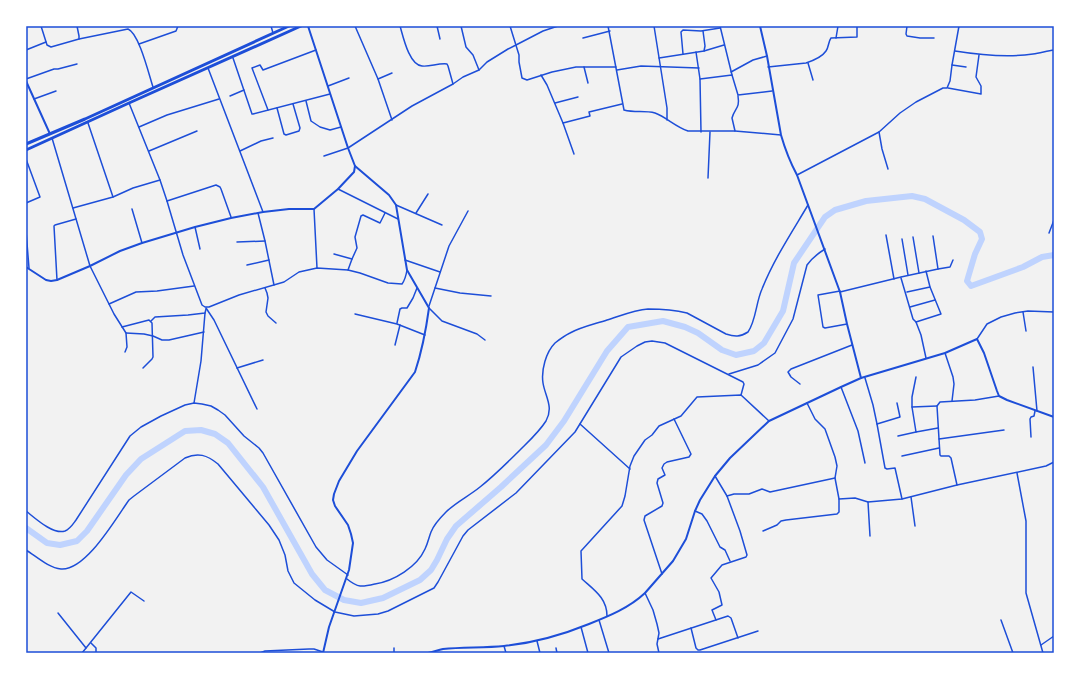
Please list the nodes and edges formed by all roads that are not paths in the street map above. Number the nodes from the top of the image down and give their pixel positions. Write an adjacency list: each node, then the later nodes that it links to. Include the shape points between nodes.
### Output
1 (41, 26): 30 (street)
2 (77, 26): 28 (street)
3 (178, 26): 31 (street, via 176,30)
4 (271, 26): 24 (street)
5 (289, 26): 24 (highway)
6 (301, 26): 42 (highway)
7 (308, 26): 35 (street)
8 (355, 26): 61 (street)
9 (400, 26): 66 (street, via 409,54 417,64 447,64)
10 (437, 26): 29 (street)
11 (461, 26): 55 (street, via 466,47 473,55)
12 (510, 26): 32 (street)
13 (558, 26): 32 (street)
14 (608, 26): 23 (street)
15 (654, 26): 44 (street)
16 (760, 26): 43 (street)
17 (838, 26): 26 (street)
18 (857, 26): 26 (street, via 856,37)
19 (907, 26): 27 (street, via 907,36)
20 (960, 26): 38 (street)
21 (720, 27): 22 (street); 33 (street)
22 (703, 30): 37 (street); 40 (street, via 682,30)
23 (610, 31): 25 (street); 54 (street)
24 (273, 33): 68 (highway)
25 (582, 38)
26 (836, 38): 45 (street, via 829,40 824,53)
27 (934, 38)
28 (78, 39): 30 (street, via 51,47); 31 (street, via 128,29 133,31)
29 (440, 39)
30 (46, 42): 34 (street)
31 (139, 44): 68 (street)
32 (516, 45): 55 (street, via 487,62); 58 (street, via 522,78 526,80)
33 (724, 45): 37 (street); 56 (street)
34 (26, 50)
35 (316, 50): 67 (street); 85 (street, via 264,70 260,65 252,67)
36 (1054, 50): 41 (street, via 1013,56)
37 (704, 51): 39 (street)
38 (955, 51): 41 (street); 47 (street)
39 (696, 52): 40 (street); 53 (street)
40 (683, 54): 44 (street)
41 (980, 55): 69 (street, via 976,77 981,86 981,94)
42 (232, 56): 52 (highway); 70 (street)
43 (767, 56): 50 (street); 56 (street)
44 (659, 58): 48 (street)
45 (808, 63): 50 (street); 64 (street)
46 (77, 64): 63 (street, via 54,69)
47 (952, 65): 51 (street); 69 (street)
48 (660, 66): 53 (street); 54 (street); 87 (street)
49 (584, 67): 54 (street); 58 (street); 65 (street)
50 (768, 67): 72 (street)
51 (966, 67)
52 (208, 68): 77 (street); 80 (highway)
53 (699, 68): 62 (street)
54 (616, 69): 83 (street)
55 (479, 70): 66 (street)
56 (730, 72): 59 (street)
57 (392, 73): 61 (street)
58 (541, 75): 81 (street)
59 (732, 75): 62 (street); 75 (street)
60 (349, 78): 67 (street)
61 (378, 79): 86 (street)
62 (700, 79): 93 (street)
63 (26, 80): 78 (street)
64 (813, 80)
65 (588, 83)
66 (453, 84): 86 (street)
67 (328, 86): 73 (street)
68 (153, 88): 97 (highway)
69 (947, 88): 96 (street, via 916,102)
70 (244, 90): 74 (street); 85 (street, via 252,114)
71 (56, 91): 78 (street)
72 (772, 91): 75 (street); 98 (street)
73 (330, 94): 79 (street); 91 (street)
74 (230, 96)
75 (738, 96): 95 (street, via 739,103 732,118)
76 (578, 97): 81 (street)
77 (219, 99): 90 (street, via 167,115); 104 (street)
78 (34, 100): 97 (street)
79 (306, 101): 82 (street); 91 (street, via 311,121 330,130)
80 (129, 103): 88 (highway); 90 (street)
81 (555, 103): 89 (street)
82 (293, 104): 84 (street); 84 (street, via 300,128 299,131 286,135)
83 (622, 104): 87 (street, via 624,110 653,113); 89 (street, via 589,112 590,116)
84 (276, 108): 85 (street)
85 (268, 110)
86 (392, 120): 102 (street)
87 (667, 120): 93 (street, via 683,130)
88 (88, 122): 99 (highway); 118 (street)
89 (562, 123): 106 (street)
90 (139, 127): 105 (street)
91 (341, 127): 102 (street)
92 (197, 131): 105 (street)
93 (701, 132): 94 (street)
94 (710, 132): 95 (street); 114 (street)
95 (736, 132): 98 (street)
96 (879, 132): 110 (street); 113 (street)
97 (50, 134): 101 (highway)
98 (781, 135): 113 (street, via 790,163)
99 (52, 138): 103 (highway); 123 (street)
100 (273, 138): 104 (street)
101 (26, 144)
102 (348, 148): 107 (street); 109 (street)
103 (26, 150)
104 (240, 150): 127 (street)
105 (149, 151): 115 (street)
106 (574, 154)
107 (324, 156)
108 (26, 159): 120 (street, via 40,197)
109 (355, 166): 111 (street); 112 (street)
110 (888, 169)
111 (360, 171): 112 (street); 121 (street)
112 (354, 172): 116 (street)
113 (797, 175): 122 (street)
114 (708, 178)
115 (160, 180): 118 (street); 119 (street)
116 (338, 189): 125 (street); 129 (street)
117 (428, 194): 130 (street)
118 (113, 197): 123 (street)
119 (167, 201): 131 (street, via 216,185 220,187); 140 (street)
120 (26, 203)
121 (396, 204): 130 (street); 133 (street)
122 (808, 205): 150 (street); 263 (street, via 765,282 748,332 738,337 732,336 687,313 648,309 571,332 554,345 546,356 543,381 549,402 548,416 533,437 502,469 446,512 434,526 418,560 400,575 380,584 361,586)
123 (73, 208): 132 (street)
124 (132, 209): 148 (street)
125 (314, 209): 127 (street); 160 (street)
126 (468, 211): 164 (street, via 449,246)
127 (264, 212): 128 (street)
128 (258, 213): 131 (street); 146 (street)
129 (385, 213): 133 (street); 152 (street, via 380,223 361,216 354,237 357,248)
130 (416, 213): 135 (street)
131 (231, 218): 136 (street)
132 (76, 219): 157 (street); 170 (street, via 54,226)
133 (398, 219): 154 (street)
134 (1054, 220): 138 (street)
135 (442, 225)
136 (195, 227): 140 (street); 149 (street)
137 (1054, 229): 138 (street)
138 (1050, 230): 141 (street)
139 (26, 232): 159 (street)
140 (177, 233): 148 (street); 172 (street)
141 (1049, 233)
142 (886, 235): 169 (street)
143 (933, 236): 161 (street)
144 (913, 237): 166 (street)
145 (902, 239): 167 (street)
146 (265, 241): 147 (street); 153 (street)
147 (237, 242)
148 (142, 243): 157 (street)
149 (200, 249)
150 (825, 249): 177 (street); 213 (street, via 806,265 793,319 775,353 758,366)
151 (334, 254): 152 (street)
152 (352, 259): 162 (street)
153 (269, 260): 156 (street); 171 (street)
154 (405, 260): 163 (street); 164 (street)
155 (952, 260): 161 (street, via 950,267)
156 (247, 265)
157 (90, 266): 170 (street); 181 (street)
158 (26, 267): 159 (street)
159 (29, 268): 170 (street, via 46,280)
160 (317, 268): 162 (street); 171 (street, via 299,272)
161 (938, 269): 165 (street)
162 (348, 270): 163 (street, via 399,285 404,281)
163 (407, 270): 175 (street)
164 (440, 272): 176 (street)
165 (926, 272): 166 (street); 173 (street)
166 (919, 273): 167 (street)
167 (908, 275): 168 (street)
168 (901, 277): 169 (street); 178 (street)
169 (894, 279): 177 (street)
170 (57, 280)
171 (274, 285): 174 (street)
172 (194, 286): 181 (street, via 136,292); 182 (street, via 202,305)
173 (930, 287): 178 (street); 180 (street)
174 (264, 288): 182 (street); 192 (street, via 268,298 266,312)
175 (417, 288): 183 (street); 193 (street, via 407,308 400,309)
176 (436, 288): 179 (street); 183 (street)
177 (840, 291): 194 (street); 194 (street, via 818,296 823,327)
178 (906, 293): 185 (street)
179 (491, 296)
180 (935, 300): 185 (street); 191 (street, via 940,314)
181 (109, 304): 196 (street)
182 (209, 307): 184 (street)
183 (429, 307): 200 (street); 203 (street, via 442,321 477,334)
184 (206, 308): 188 (street); 212 (street)
185 (910, 308): 191 (street)
186 (1022, 312): 187 (street); 197 (street); 202 (street, via 1015,312 987,324)
187 (1054, 312)
188 (204, 313): 190 (street, via 155,317); 198 (street)
189 (355, 314): 193 (street)
190 (150, 321): 196 (street); 201 (street)
191 (916, 322): 208 (street)
192 (276, 323)
193 (397, 324): 195 (street)
194 (847, 324): 205 (street)
195 (400, 325): 200 (street); 204 (street)
196 (122, 326): 199 (street)
197 (1026, 331)
198 (204, 332): 201 (street, via 169,340); 223 (street)
199 (126, 333): 201 (street); 206 (street)
200 (425, 334): 262 (street, via 414,372 357,451 334,494 335,506 351,534)
201 (153, 336): 211 (street, via 154,357)
202 (977, 339): 207 (street); 220 (street)
203 (485, 340)
204 (395, 345)
205 (852, 345): 216 (street); 217 (street, via 790,369 789,375)
206 (125, 352)
207 (945, 353): 208 (street); 221 (street, via 953,377)
208 (926, 359): 215 (street)
209 (263, 360): 212 (street)
210 (1033, 367): 228 (street)
211 (143, 368)
212 (237, 368): 227 (street)
213 (728, 374): 219 (street, via 743,382); 232 (street, via 665,343 645,342 622,357)
214 (916, 376): 226 (street)
215 (865, 377): 216 (street); 233 (street)
216 (861, 378): 218 (street)
217 (800, 384)
218 (841, 387): 224 (street); 243 (street, via 858,431)
219 (741, 395): 230 (street, via 697,397 681,416); 231 (street)
220 (999, 396): 221 (street); 228 (street)
221 (952, 401): 225 (street, via 940,402)
222 (896, 402): 233 (street, via 900,418)
223 (194, 403): 254 (street, via 161,416 130,436 69,528 64,531 52,529); 262 (street, via 218,410 259,448 316,547 327,560)
224 (807, 403): 231 (street); 247 (street, via 815,419 824,428 836,457)
225 (938, 406): 226 (street); 234 (street)
226 (912, 407): 236 (street)
227 (257, 410)
228 (1036, 411): 229 (street); 238 (street, via 1030,419)
229 (1054, 417)
230 (674, 419): 244 (street, via 659,426 645,440 634,456); 261 (street, via 691,456 664,464 662,468 665,475 658,479 657,483 663,505 644,518)
231 (769, 421): 246 (street)
232 (580, 424): 244 (street); 266 (street, via 516,493 468,530 434,588 378,614 354,616)
233 (877, 424): 252 (street, via 885,468 895,468)
234 (938, 428): 236 (street); 239 (street)
235 (1004, 430): 239 (street)
236 (916, 432): 237 (street)
237 (898, 436)
238 (1031, 438)
239 (939, 439): 240 (street)
240 (939, 448): 241 (street); 248 (street, via 941,456 951,458)
241 (902, 456)
242 (1054, 462): 245 (street)
243 (864, 463)
244 (630, 469): 268 (street, via 622,506 581,551 582,579 603,599)
245 (1017, 473): 248 (street); 281 (street, via 1027,532 1026,593)
246 (715, 476): 249 (street); 255 (street)
247 (835, 478): 249 (street, via 770,492 762,489 749,494); 251 (street)
248 (957, 485): 250 (street)
249 (726, 496): 260 (street, via 747,555)
250 (911, 497): 252 (street); 256 (street)
251 (839, 499): 253 (street, via 856,498); 257 (street, via 837,514 786,520)
252 (902, 499): 253 (street)
253 (868, 502): 258 (street)
254 (26, 511)
255 (695, 511): 260 (street, via 702,514 707,521); 261 (street, via 686,539)
256 (915, 526)
257 (763, 531)
258 (870, 536)
259 (26, 550): 266 (street, via 52,567 68,569 74,566 93,551 129,500 185,458 202,455 218,464 269,526 279,540 294,582 315,600)
260 (730, 562): 270 (street, via 721,566 711,578 719,592 722,605 712,610)
261 (662, 574): 264 (street)
262 (348, 575): 263 (street)
263 (347, 579): 266 (street)
264 (645, 593): 268 (street, via 622,610); 277 (street, via 658,624)
265 (144, 601): 279 (street, via 131,592)
266 (335, 612): 288 (street)
267 (58, 613): 282 (street)
268 (607, 617): 269 (street)
269 (599, 620): 272 (street); 295 (street)
270 (716, 620): 273 (street); 276 (street, via 730,617)
271 (1001, 620): 297 (street)
272 (581, 628): 278 (street); 294 (street)
273 (691, 628): 276 (street, via 698,650); 277 (street)
274 (758, 631): 276 (street)
275 (1054, 636): 281 (street)
276 (738, 638)
277 (658, 639): 296 (street)
278 (537, 641): 280 (street); 292 (street)
279 (90, 642): 282 (street); 286 (street, via 96,648)
280 (504, 646): 290 (street, via 443,649); 291 (street)
281 (1041, 646): 298 (street)
282 (86, 648): 285 (street)
283 (394, 648): 289 (street)
284 (556, 648): 293 (street)
285 (82, 653)
286 (96, 653)
287 (260, 653): 288 (street, via 309,649)
288 (323, 653)
289 (394, 653)
290 (428, 653)
291 (506, 653)
292 (540, 653)
293 (557, 653)
294 (588, 653)
295 (609, 653)
296 (659, 653)
297 (1013, 653)
298 (1043, 653)

